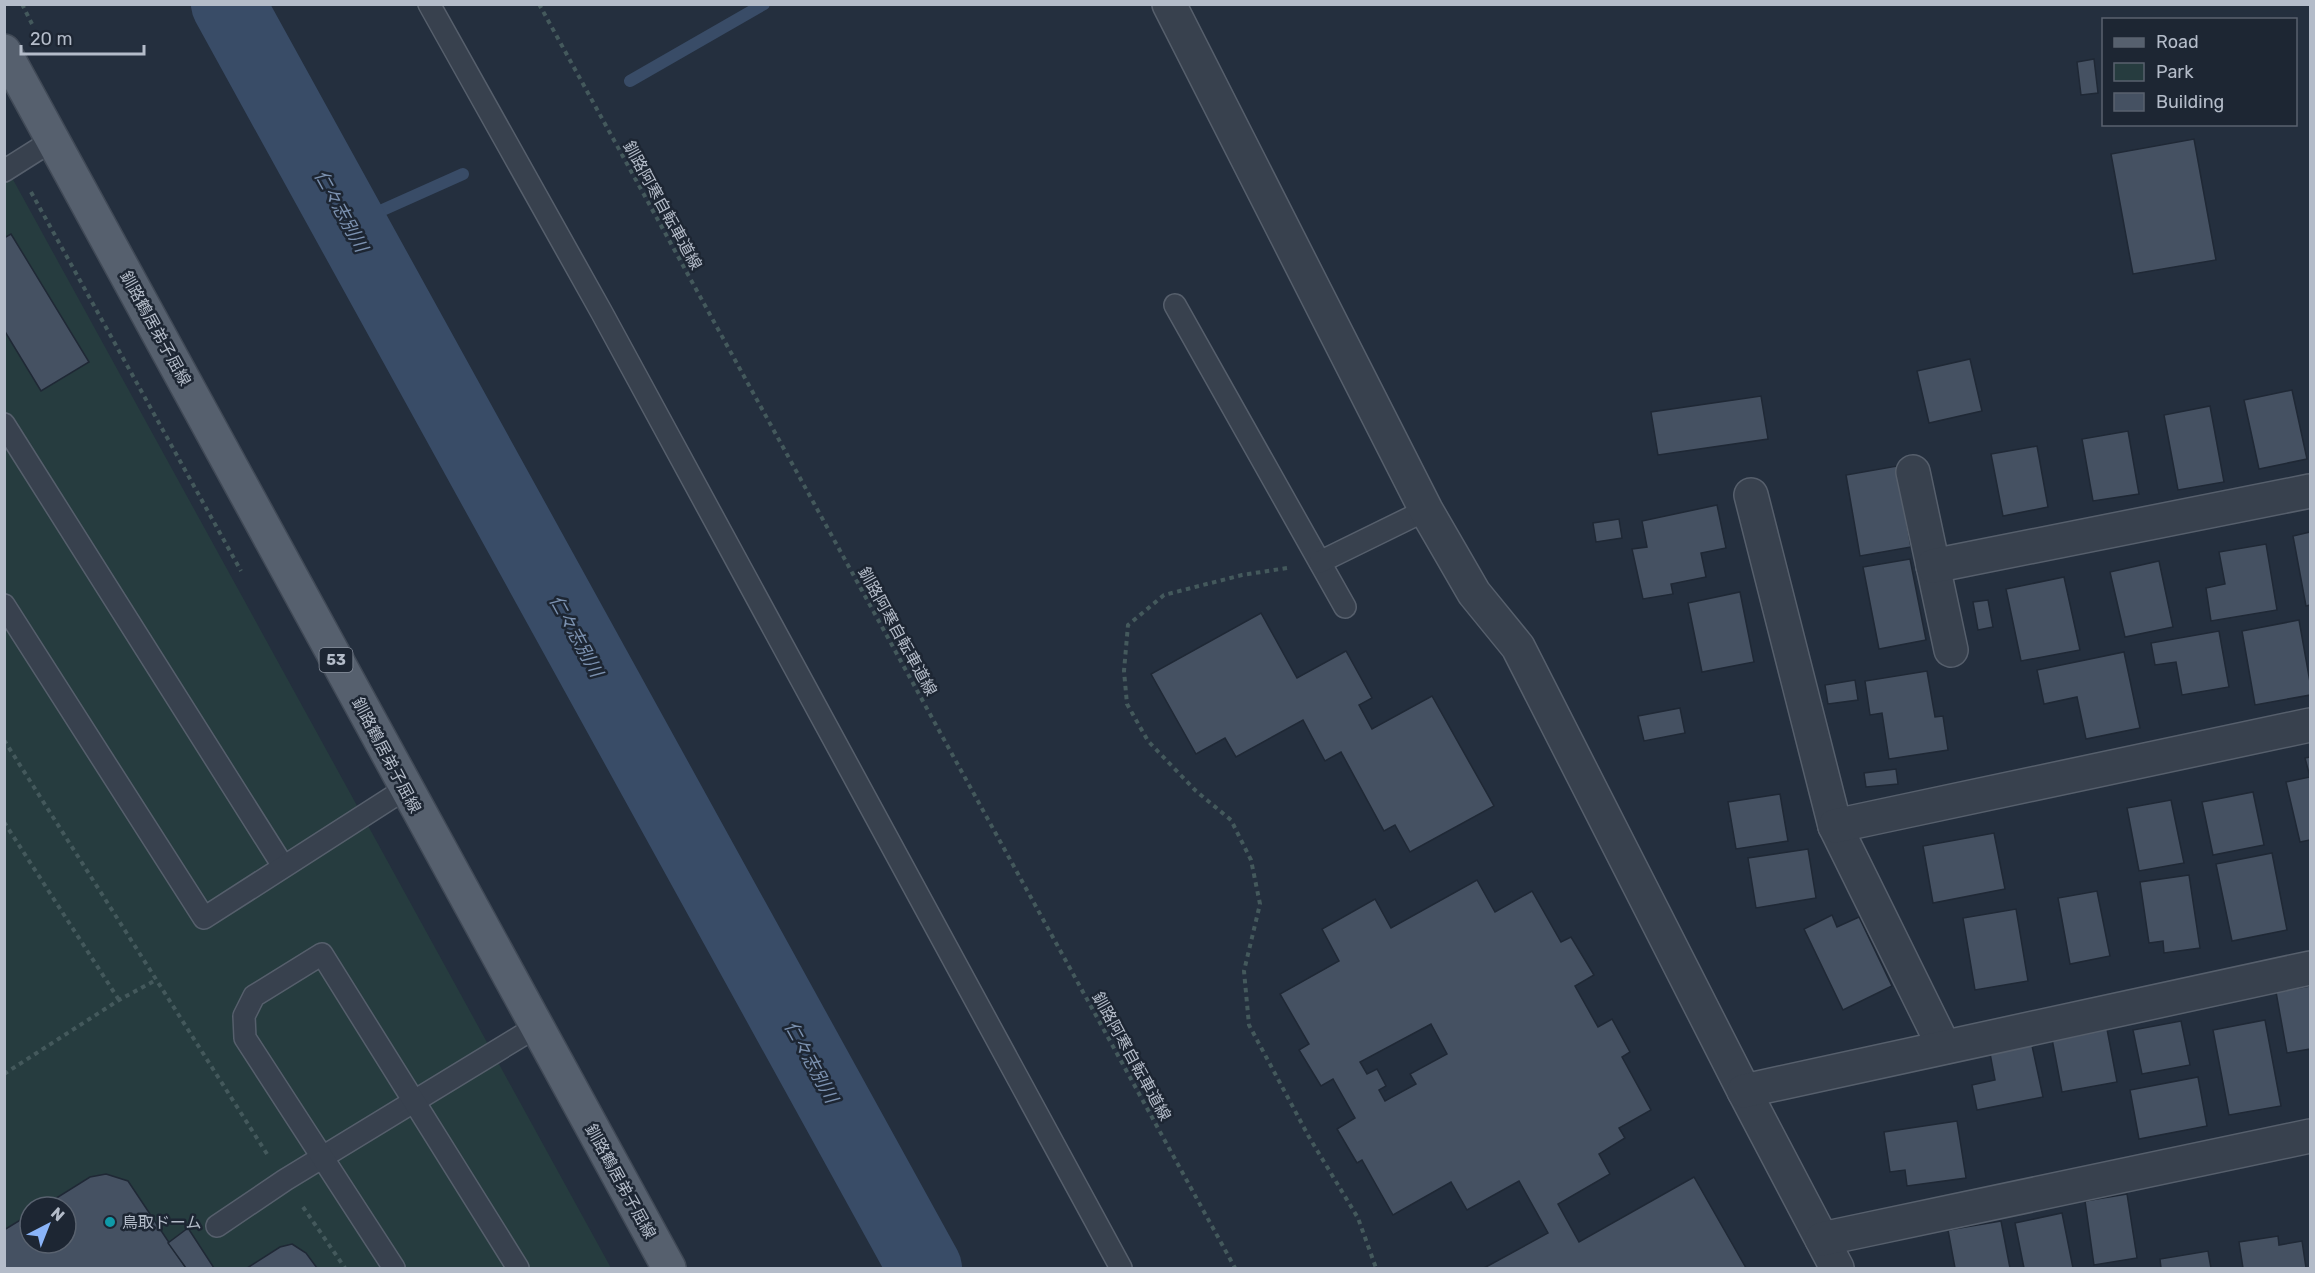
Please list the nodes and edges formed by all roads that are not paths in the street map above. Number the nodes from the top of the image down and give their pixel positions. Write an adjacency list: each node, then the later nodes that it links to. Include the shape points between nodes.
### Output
1 (429, 4): 33 (lane, via 602,313)
2 (1169, 4): 11 (street)
3 (4, 51): 4 (main road, 釧路鶴居弟子屈線 / 53)
4 (53, 140): 5 (lane); 18 (main road, 釧路鶴居弟子屈線 / 53)
5 (4, 171)
6 (1175, 304): 12 (lane)
7 (4, 424): 20 (lane)
8 (1913, 472): 13 (street)
9 (2310, 491): 13 (street)
10 (1751, 495): 19 (street)
11 (1426, 510): 12 (lane); 24 (street, via 1474,593 1518,647)
12 (1320, 562): 15 (lane)
13 (1933, 566): 16 (street)
14 (4, 605): 20 (lane, via 204,918)
15 (1345, 607)
16 (1951, 650)
17 (2310, 725): 19 (street)
18 (405, 789): 20 (lane); 22 (main road, 釧路鶴居弟子屈線 / 53)
19 (1835, 826): 23 (street)
20 (283, 867)
21 (2310, 968): 23 (street)
22 (536, 1027): 25 (lane); 32 (main road, 釧路鶴居弟子屈線 / 53)
23 (1944, 1047): 24 (street)
24 (1744, 1091): 29 (street)
25 (415, 1101): 27 (lane); 27 (lane, via 321,954 254,996 244,1016 245,1038); 31 (lane)
26 (2310, 1136): 29 (street)
27 (323, 1157): 28 (lane); 30 (lane)
28 (217, 1226)
29 (1822, 1239): 34 (street)
30 (394, 1269)
31 (518, 1269)
32 (669, 1269)
33 (1121, 1269)
34 (1837, 1269)

